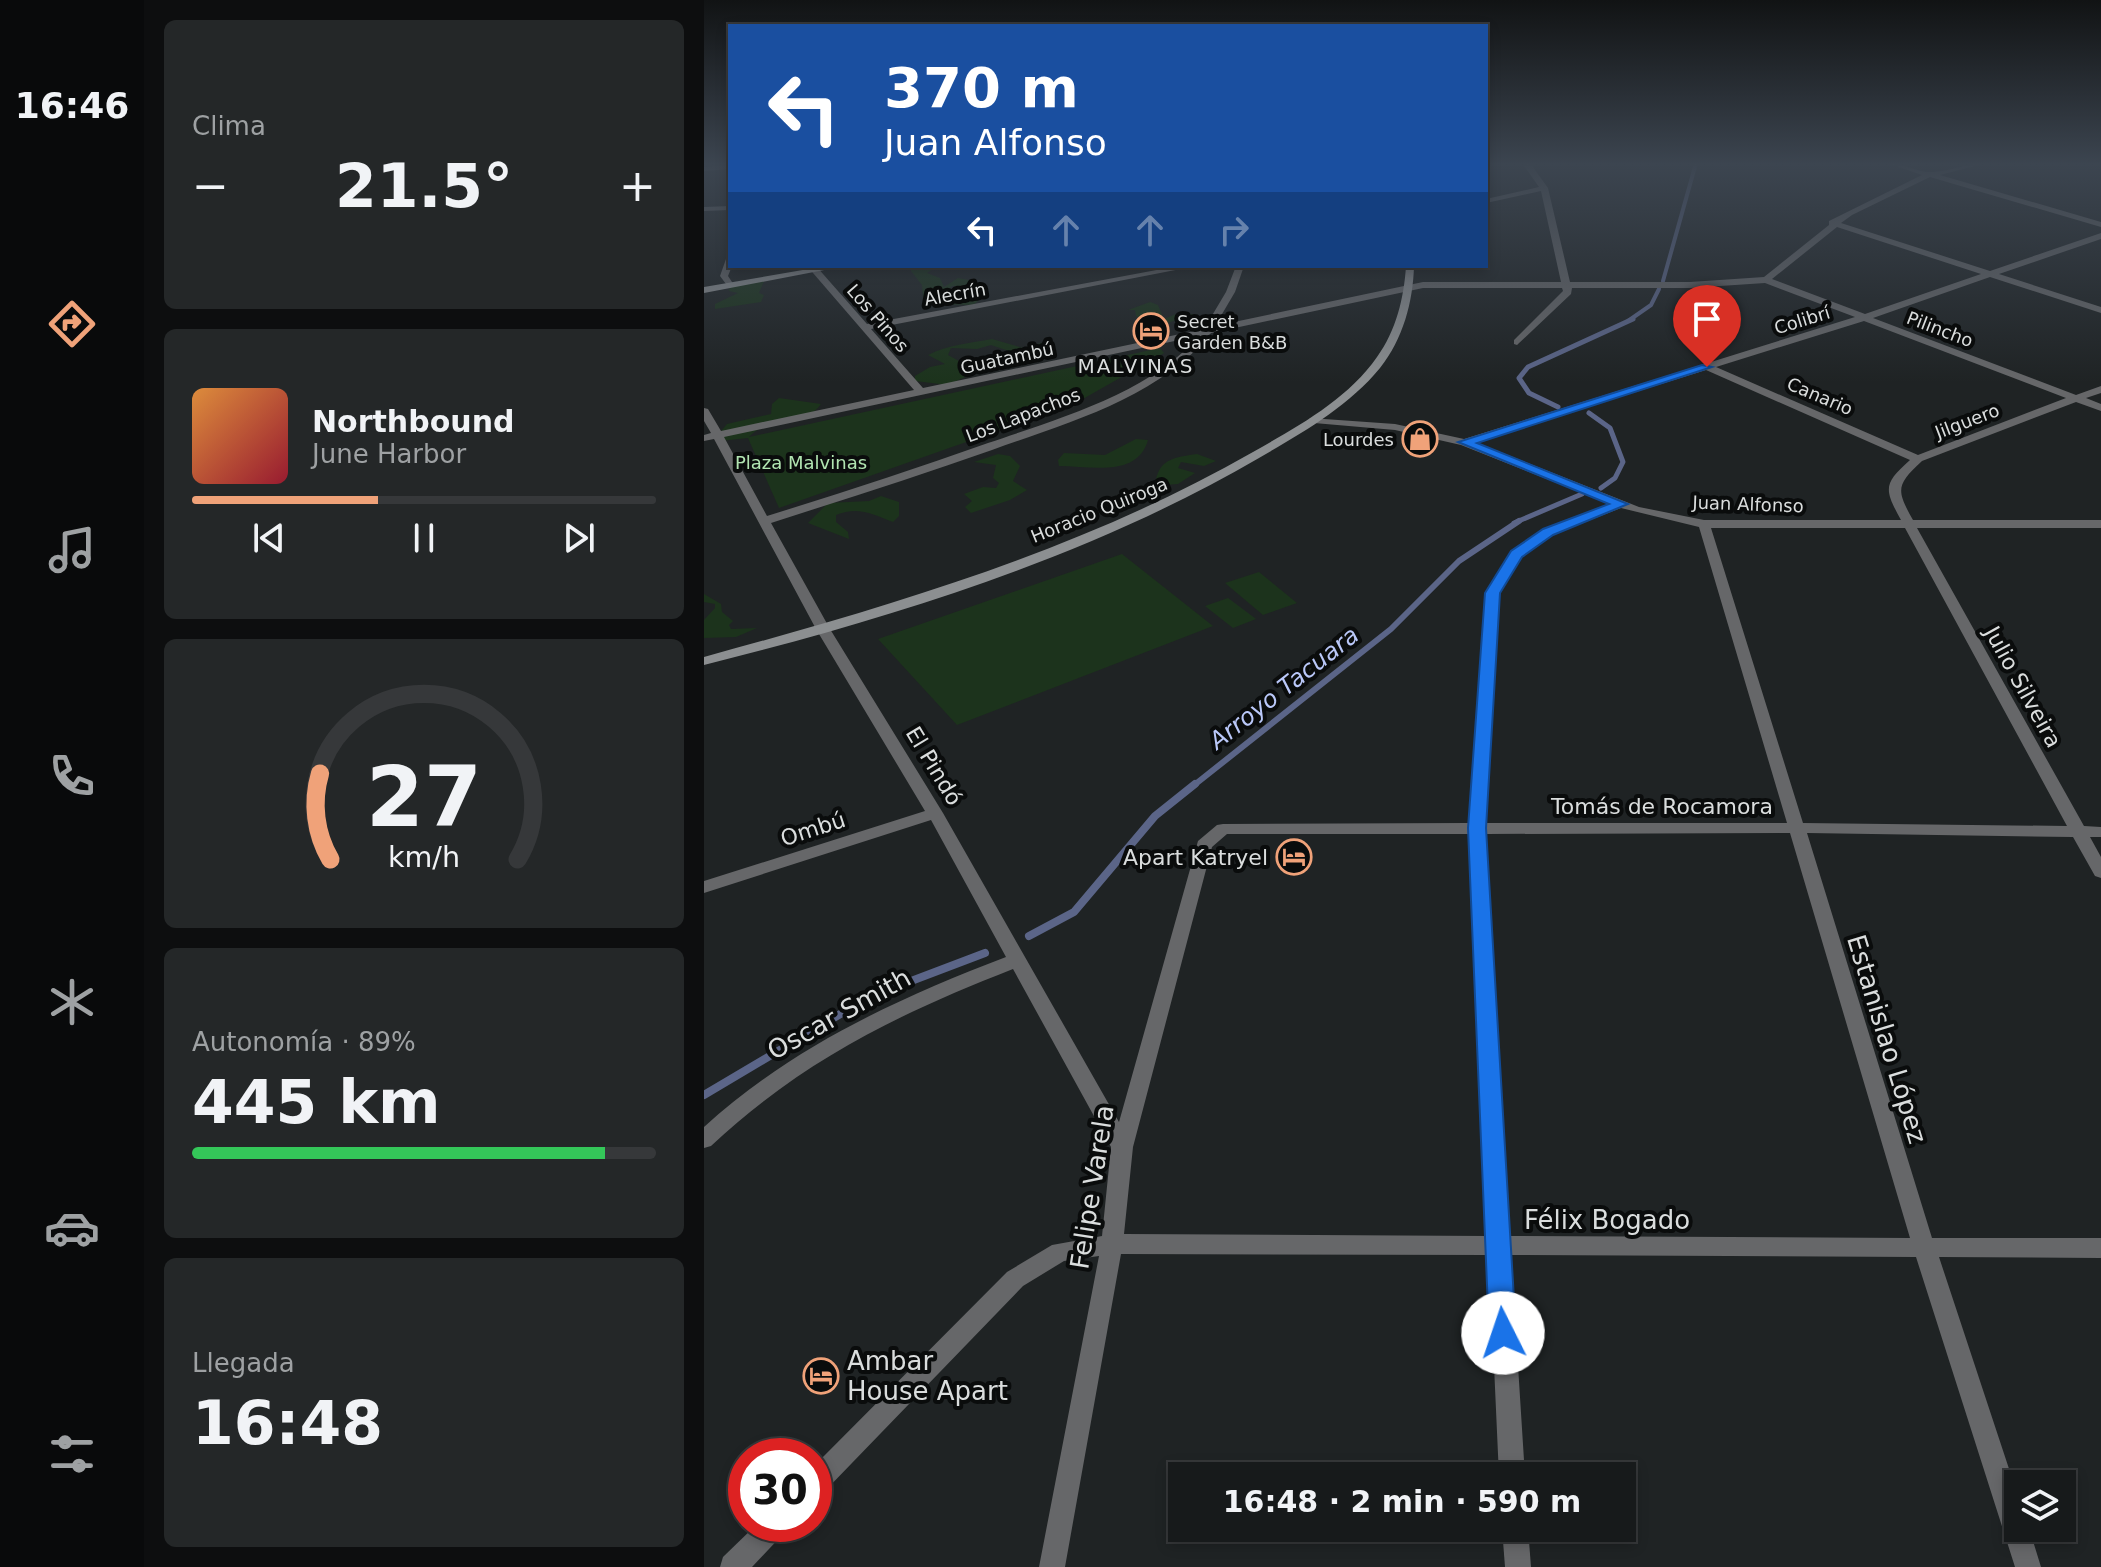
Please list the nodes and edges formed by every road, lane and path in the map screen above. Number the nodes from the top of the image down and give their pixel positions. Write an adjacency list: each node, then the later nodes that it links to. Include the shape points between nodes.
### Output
1 (1555, 236): 14 (street)
2 (1817, 236): 12 (street)
3 (1873, 236): 11 (street)
4 (2101, 236): 11 (street, Colibrí)
5 (729, 268): 13 (street)
6 (806, 268): 13 (main road)
7 (812, 268): 19 (street, Los Pinos)
8 (1181, 268): 19 (street, Alecrín)
9 (1240, 268): 20 (street, Los Lapachos, via 1234,290)
10 (1410, 268): 16 (main road, Horacio Quiroga)
11 (1992, 274): 17 (street); 18 (street, Colibrí)
12 (1766, 280): 14 (street, Guatambú); 18 (street, Pilincho)
13 (728, 283): 15 (main road)
14 (1567, 286): 16 (street, Guatambú); 21 (street, via 1565,297)
15 (704, 287)
16 (1410, 288): 20 (street, Guatambú); 28 (main road, Horacio Quiroga, via 1390,346 1377,366)
17 (2099, 308)
18 (1866, 317): 22 (street, Colibrí); 25 (street, Pilincho)
19 (865, 327): 24 (street, Los Pinos)
20 (1204, 333): 24 (street, Guatambú); 33 (street, Los Lapachos, via 1173,365 1090,409 961,458)
21 (1517, 342)
22 (1707, 367): 30 (street, Colibrí); 31 (street, Canario)
23 (2101, 389): 25 (street, Jilguero)
24 (921, 392): 29 (street, Guatambú)
25 (2076, 399): 26 (street, Pilincho); 31 (street, Jilguero)
26 (2101, 408)
27 (704, 411): 29 (street, El Pindó)
28 (1314, 420): 30 (street, Juan Alfonso, via 1395,427); 37 (main road, Horacio Quiroga, via 1245,463 1116,525)
29 (711, 437): 33 (street, El Pindó)
30 (1464, 442): 32 (street, Juan Alfonso)
31 (1918, 459): 35 (street, Jilguero, via 1897,478 1894,497)
32 (1621, 504): 34 (street, Juan Alfonso); 40 (street, via 1548,532 1516,554 1492,593)
33 (764, 521): 37 (street, El Pindó)
34 (1704, 524): 35 (street, Juan Alfonso); 41 (street, Estanislao López)
35 (1906, 524): 36 (street, Juan Alfonso); 43 (street, Julio Silveira)
36 (2101, 524)
37 (823, 629): 38 (main road, Horacio Quiroga); 39 (street, El Pindó)
38 (704, 661)
39 (935, 813): 46 (street, Ombú); 47 (street, El Pindó)
40 (1477, 828): 41 (street, Tomás de Rocamora); 42 (street, Tomás de Rocamora); 51 (street)
41 (1795, 828): 43 (street, Tomás de Rocamora); 53 (street, Estanislao López)
42 (1223, 829): 49 (street, Felipe Varela, via 1204,845)
43 (2079, 831): 44 (street, Tomás de Rocamora); 45 (street, Julio Silveira)
44 (2101, 832)
45 (2101, 872)
46 (704, 887)
47 (1016, 960): 48 (street, Oscar Smith, via 857,1028 787,1069); 49 (street, El Pindó)
48 (704, 1140)
49 (1122, 1147): 50 (street, Felipe Varela)
50 (1112, 1244): 51 (street, Félix Bogado); 55 (street, Félix Bogado, via 1060,1252 1015,1279); 59 (street, Felipe Varela)
51 (1497, 1247): 53 (street, Félix Bogado); 54 (street)
52 (2101, 1248): 53 (street, Félix Bogado)
53 (1925, 1250): 61 (street, Estanislao López)
54 (1511, 1462)
55 (832, 1466)
56 (757, 1542): 58 (street)
57 (1516, 1542): 60 (street)
58 (733, 1567)
59 (1052, 1567)
60 (1518, 1567)
61 (2028, 1567)

